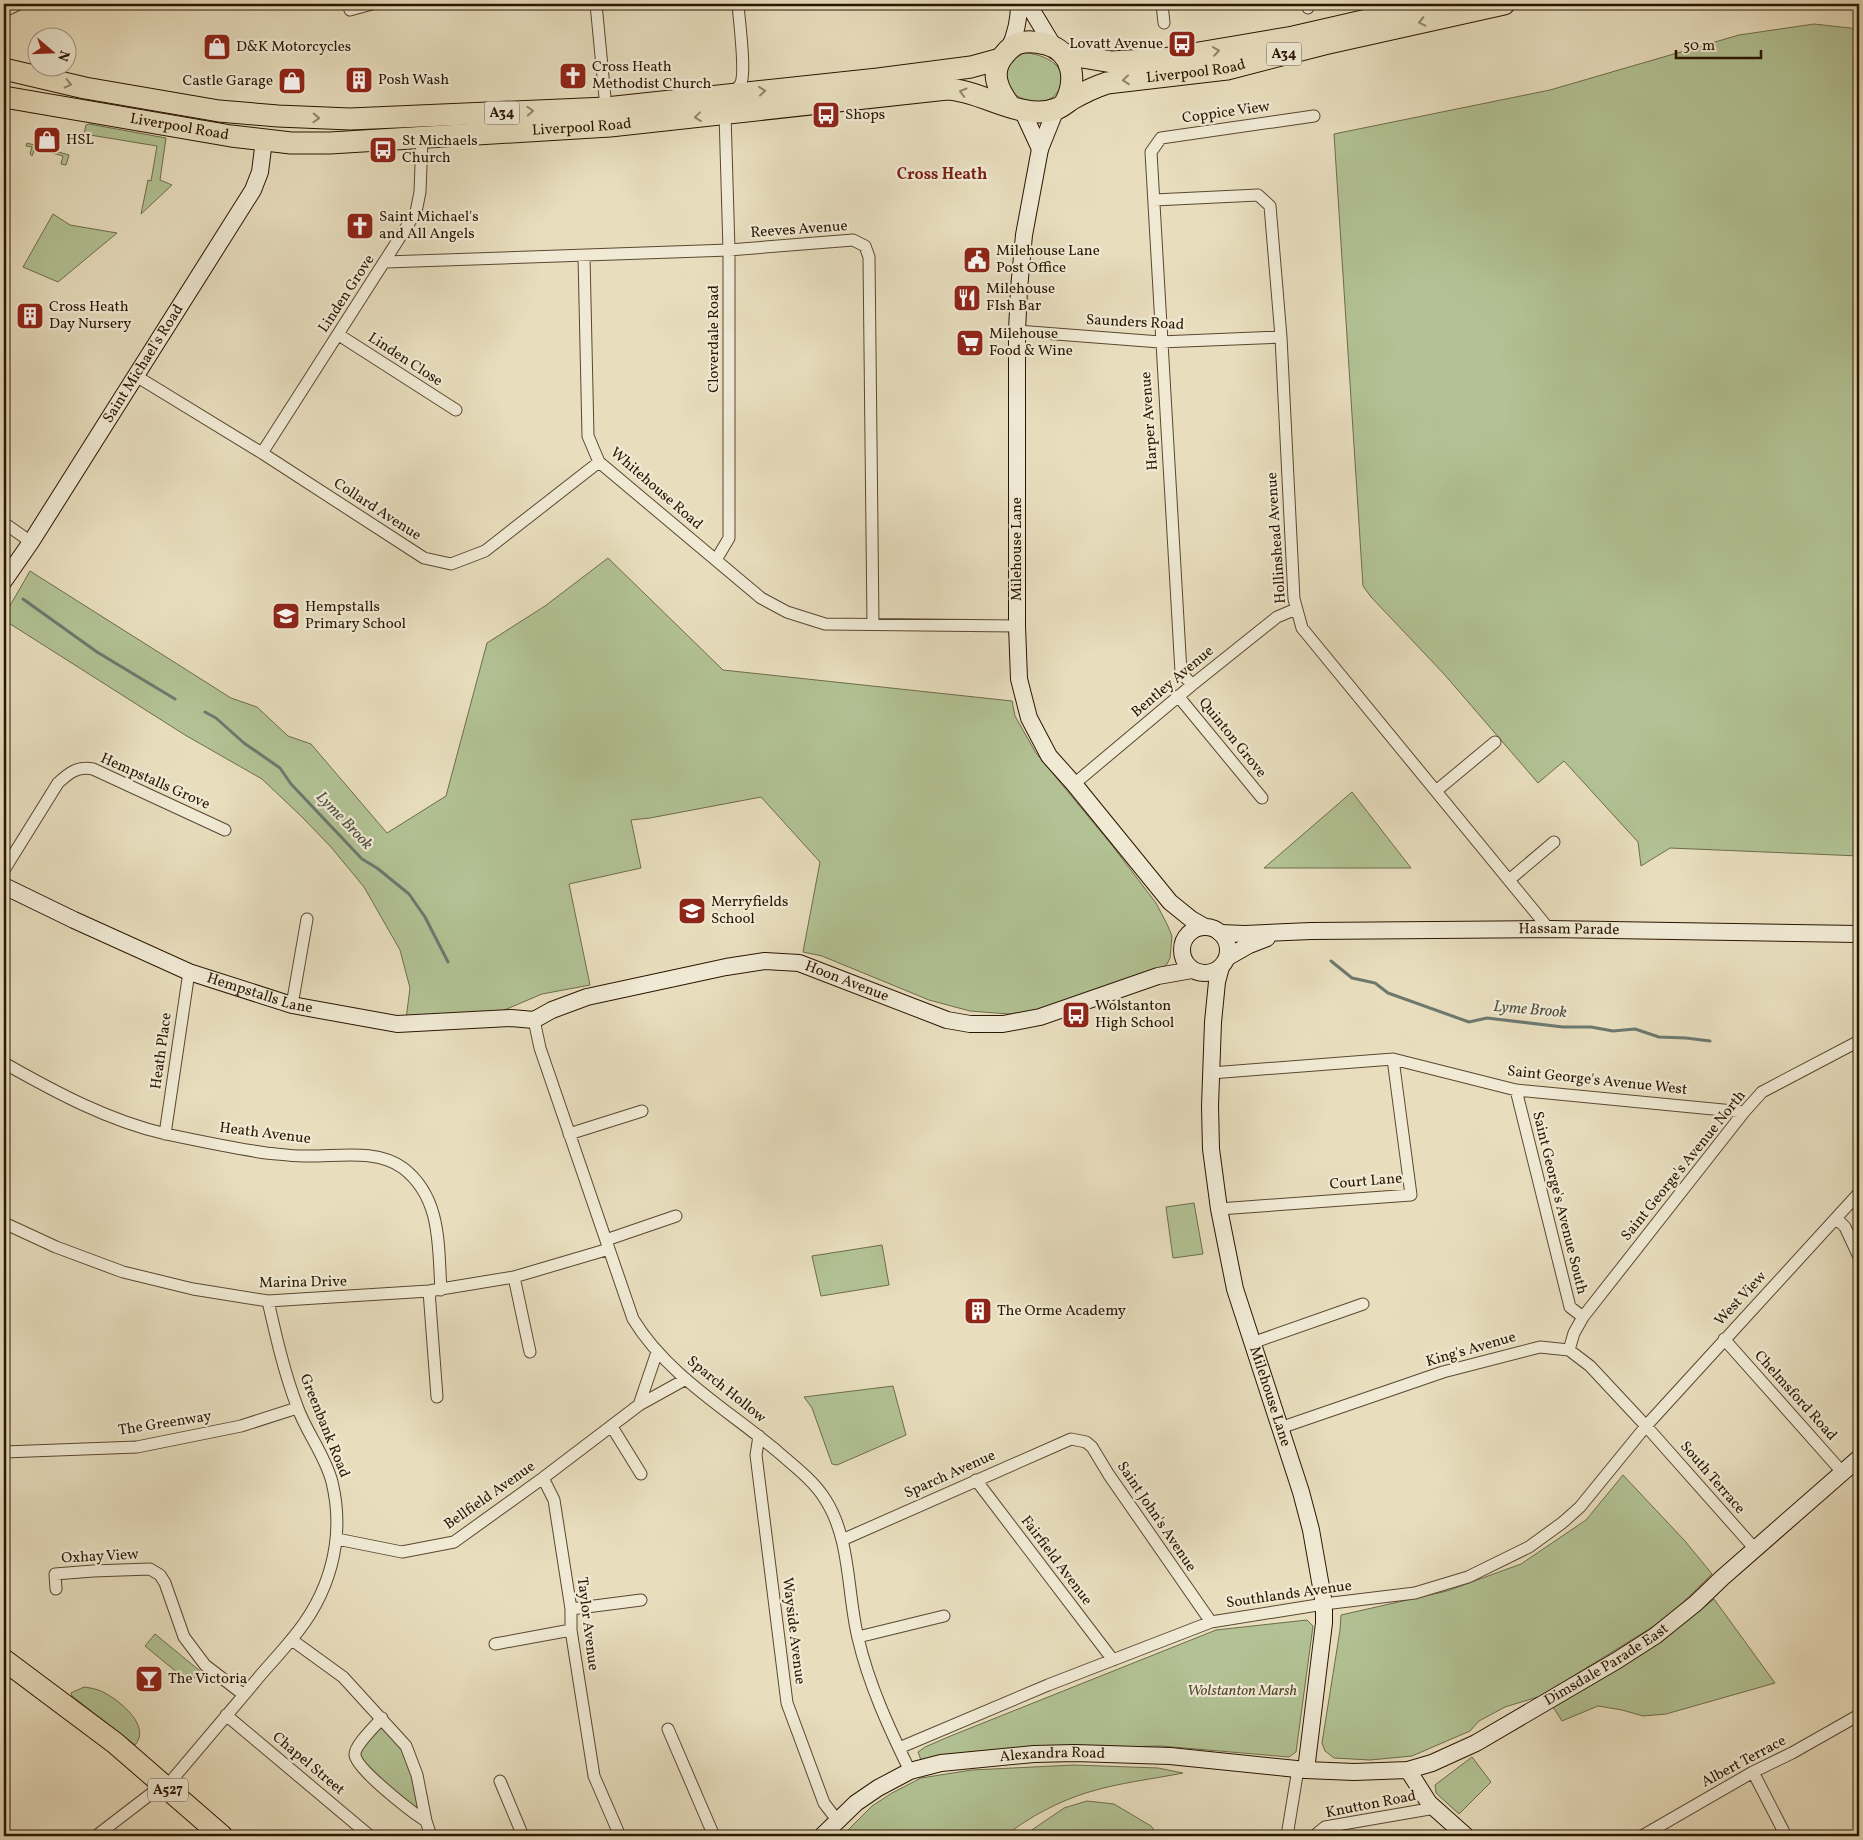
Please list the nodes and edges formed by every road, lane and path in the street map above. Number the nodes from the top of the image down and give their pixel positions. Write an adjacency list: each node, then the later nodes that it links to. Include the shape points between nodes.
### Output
1 (19, 4): 11 (street)
2 (372, 4): 10 (street)
3 (596, 4): 19 (street)
4 (738, 4): 17 (street, via 741,82)
5 (1019, 4): 14 (main road, via 1016,33)
6 (1028, 4): 13 (main road)
7 (1162, 4): 12 (street)
8 (1437, 4): 13 (highway, Liverpool Road / A34, one-way to 8, via 1112,62 1163,59 1293,37)
9 (1504, 4): 18 (highway, Liverpool Road / A34, one-way to 18, via 1324,44 1228,70 1107,83 1091,88)
10 (350, 10)
11 (4, 11)
12 (1164, 23)
13 (1059, 50): 14 (highway, via 1029,42 1019,44); 18 (highway, via 1072,71 1071,93)
14 (1004, 54): 17 (highway, Liverpool Road / A34, one-way to 14, via 972,67); 20 (highway, via 996,77 998,88)
15 (4, 69): 22 (highway, Liverpool Road / A34, one-way to 22, via 151,100 190,115)
16 (4, 97): 22 (highway, Liverpool Road / A34, via 192,130)
17 (725, 105): 19 (highway, Liverpool Road / A34); 20 (highway, Liverpool Road / A34, one-way to 17, via 954,90); 23 (highway, Liverpool Road / A34, one-way to 23, via 610,126); 27 (street, Cloverdale Road)
18 (1061, 106): 20 (highway, via 1040,112); 24 (main road, Milehouse Lane)
19 (606, 108): 22 (highway, Liverpool Road / A34, one-way to 19, via 350,119)
20 (1016, 108): 24 (main road)
21 (1314, 116): 25 (street, Coppice View, via 1161,138)
22 (269, 127): 23 (highway, Liverpool Road / A34, via 291,143); 34 (main road, Saint Michael's Road, via 257,182)
23 (422, 138): 29 (street, Linden Grove, via 416,212)
24 (1040, 149): 30 (main road, Milehouse Lane, via 1024,235)
25 (1150, 152): 26 (street, Harper Avenue)
26 (1154, 200): 32 (street, Hollinshead Avenue, via 1258,195 1270,206); 33 (street, Harper Avenue)
27 (729, 250): 28 (street, Reeves Avenue); 40 (street, Cloverdale Road, via 729,538); 43 (street, Reeves Avenue, via 853,240 867,250)
28 (584, 256): 29 (street, Reeves Avenue); 37 (street, Whitehouse Road, via 588,436)
29 (386, 262): 31 (street, Linden Grove)
30 (1017, 331): 33 (street, Saunders Road); 44 (main road, Milehouse Lane)
31 (339, 335): 35 (street, Linden Close); 36 (street, Linden Grove)
32 (1281, 337): 33 (street, Saunders Road); 42 (street, Hollinshead Avenue)
33 (1160, 342): 45 (street, Harper Avenue, via 1181,672)
34 (136, 376): 36 (street, Collard Avenue); 39 (main road, Saint Michael's Road)
35 (456, 410)
36 (262, 453): 37 (street, Collard Avenue, via 424,558 451,564 485,551)
37 (599, 462): 40 (street, Whitehouse Road)
38 (4, 523): 39 (street)
39 (31, 542): 41 (main road, Saint Michael's Road)
40 (716, 560): 43 (street, Whitehouse Road, via 761,598 787,612 825,624)
41 (4, 581)
42 (1296, 609): 45 (street, Bentley Avenue, via 1277,617); 49 (street, Hollinshead Avenue, via 1302,628)
43 (873, 624): 44 (street, Whitehouse Road)
44 (1017, 626): 48 (main road, Milehouse Lane, via 1019,680 1029,718 1048,756)
45 (1192, 685): 46 (street, Bentley Avenue)
46 (1178, 696): 48 (street, Bentley Avenue); 50 (street, Quinton Grove)
47 (1495, 742): 49 (street)
48 (1074, 784): 56 (main road, Milehouse Lane)
49 (1436, 791): 54 (street, Hollinshead Avenue)
50 (1262, 798)
51 (225, 830): 53 (street, Hempstalls Grove, via 93,769 82,767 58,783)
52 (1554, 842): 54 (street)
53 (4, 870)
54 (1510, 880): 58 (street, Hollinshead Avenue)
55 (4, 886): 64 (main road, Hempstalls Lane)
56 (1170, 902): 59 (main road, Milehouse Lane); 62 (main road, Milehouse Lane, via 1182,929)
57 (307, 919): 65 (street)
58 (1549, 929): 60 (main road, Hassam Parade); 61 (main road, Hassam Parade)
59 (1212, 930): 60 (main road, Hassam Parade); 62 (main road, via 1192,931); 63 (main road, via 1228,944)
60 (1278, 934): 63 (main road, Hassam Parade, via 1249,945)
61 (1859, 934)
62 (1190, 960): 63 (main road, via 1208,973); 66 (main road, Hoon Avenue, via 1158,976 1040,1017 1003,1024 947,1020 799,963 765,961 587,997); 67 (main road, Milehouse Lane, via 1205,984)
63 (1224, 962): 67 (main road, Milehouse Lane, via 1217,982)
64 (189, 972): 65 (main road, Hempstalls Lane); 75 (street, Heath Place)
65 (292, 1005): 66 (main road, Hempstalls Lane, via 397,1024 510,1018)
66 (534, 1020): 76 (street, Sparch Hollow)
67 (1213, 1022): 71 (main road, Milehouse Lane)
68 (1859, 1041): 74 (street, Saint George's Avenue North, via 1762,1092)
69 (1393, 1059): 71 (street, Saint George's Avenue West); 72 (street, Saint George's Avenue West); 78 (street, Court Lane, via 1411,1195)
70 (4, 1064): 75 (street, Heath Avenue, via 108,1116)
71 (1211, 1072): 78 (main road, Milehouse Lane, via 1211,1148)
72 (1516, 1090): 74 (street, Saint George's Avenue West); 88 (street, Saint George's Avenue South, via 1570,1307)
73 (642, 1110): 76 (street)
74 (1744, 1112): 88 (street, Saint George's Avenue North)
75 (165, 1134): 85 (street, Heath Avenue, via 266,1153 372,1156 403,1168 421,1185 432,1208 436,1229)
76 (569, 1134): 82 (street, Sparch Hollow)
77 (1859, 1193): 80 (street, West View)
78 (1219, 1209): 90 (main road, Milehouse Lane, via 1235,1289)
79 (676, 1216): 82 (street, Marina Drive)
80 (1836, 1218): 83 (street, via 1845,1227); 89 (street, West View)
81 (4, 1223): 86 (street, Marina Drive, via 123,1272 193,1289)
82 (608, 1245): 84 (street, Marina Drive); 93 (street, Sparch Hollow, via 633,1319)
83 (1859, 1257)
84 (514, 1277): 85 (street, Marina Drive); 92 (street)
85 (435, 1291): 86 (street, Marina Drive); 95 (street, Heath Avenue)
86 (268, 1300): 97 (street, Greenbank Road)
87 (1364, 1304): 90 (street)
88 (1583, 1317): 91 (street, Saint George's Avenue North)
89 (1724, 1340): 98 (street, West View); 105 (street, Chelmsford Road)
90 (1252, 1343): 100 (main road, Milehouse Lane)
91 (1569, 1350): 98 (street, via 1590,1366); 100 (street, King's Avenue, via 1540,1347 1443,1372)
92 (530, 1352)
93 (657, 1352): 94 (street, Sparch Hollow); 96 (street)
94 (686, 1379): 96 (street, Bellfield Avenue); 101 (street, Sparch Hollow)
95 (437, 1397)
96 (639, 1405): 99 (street, Bellfield Avenue)
97 (297, 1408): 103 (street, The Greenway, via 241,1426 137,1447); 109 (street, Greenbank Road, via 331,1480)
98 (1646, 1426): 111 (street, South Terrace); 114 (street, Southlands Avenue, via 1580,1507 1529,1546 1468,1577 1415,1593)
99 (612, 1427): 106 (street); 107 (street, Bellfield Avenue)
100 (1280, 1428): 114 (main road, Milehouse Lane, via 1311,1530)
101 (759, 1436): 110 (street, Sparch Hollow, via 803,1473 825,1498); 137 (street, Wayside Avenue, via 756,1454 787,1702 824,1803)
102 (1071, 1439): 108 (street, Sparch Avenue); 117 (street, Saint John's Avenue, via 1086,1442 1092,1447)
103 (4, 1452)
104 (1859, 1458): 105 (main road, Dimsdale Parade East)
105 (1843, 1473): 111 (main road, Dimsdale Parade East)
106 (641, 1474)
107 (544, 1478): 109 (street, Bellfield Avenue, via 454,1542 402,1552); 115 (street, Taylor Avenue, via 554,1500)
108 (976, 1480): 110 (street, Sparch Avenue); 123 (street, Fairfield Avenue)
109 (337, 1539): 120 (street, Greenbank Road, via 330,1575 319,1600)
110 (842, 1540): 119 (street, Sparch Hollow)
111 (1755, 1549): 130 (main road, Dimsdale Parade East, via 1696,1603 1655,1636 1616,1661 1476,1743)
112 (56, 1589): 124 (street, Oxhay View, via 55,1574 150,1569 165,1583 184,1637 205,1665)
113 (641, 1600): 115 (street)
114 (1324, 1604): 117 (street, Southlands Avenue); 133 (main road, Milehouse Lane, via 1324,1623)
115 (570, 1609): 118 (street, Taylor Avenue)
116 (944, 1616): 119 (street)
117 (1211, 1622): 123 (street, Southlands Avenue)
118 (571, 1630): 121 (street); 144 (street, Taylor Avenue, via 594,1776)
119 (858, 1637): 129 (street, Sparch Hollow, via 873,1690)
120 (292, 1640): 124 (street, Greenbank Road); 127 (street, via 343,1677)
121 (495, 1644)
122 (4, 1660): 135 (highway, A527, via 115,1743)
123 (1112, 1660): 129 (street, Southlands Avenue)
124 (244, 1695): 125 (street, Greenbank Road)
125 (228, 1713): 135 (street, Greenbank Road); 141 (street, Chapel Street)
126 (1859, 1715): 132 (street, Albert Terrace)
127 (382, 1718): 138 (street, via 406,1746 417,1775); 138 (street, via 357,1747 355,1755 360,1766)
128 (668, 1729): 145 (street)
129 (899, 1748): 131 (street, Sparch Hollow)
130 (1408, 1770): 133 (main road, Dimsdale Parade East); 136 (main road)
131 (910, 1771): 133 (main road, Alexandra Road, via 941,1764 1075,1753 1170,1756); 137 (main road, Alexandra Road, via 878,1788)
132 (1753, 1772): 150 (street, Albert Terrace); 151 (street)
133 (1300, 1774): 147 (street)
134 (500, 1782): 143 (street)
135 (163, 1785): 139 (street, Greenbank Road); 140 (highway, A527)
136 (1435, 1808): 148 (street, Knutton Road, via 1325,1827); 149 (main road)
137 (837, 1820): 146 (main road, Alexandra Road)
138 (426, 1821): 142 (street)
139 (96, 1836)
140 (222, 1836)
141 (370, 1836)
142 (431, 1836)
143 (523, 1836)
144 (620, 1836)
145 (714, 1836)
146 (822, 1836)
147 (1287, 1836)
148 (1314, 1836)
149 (1466, 1836)
150 (1642, 1836)
151 (1786, 1836)

